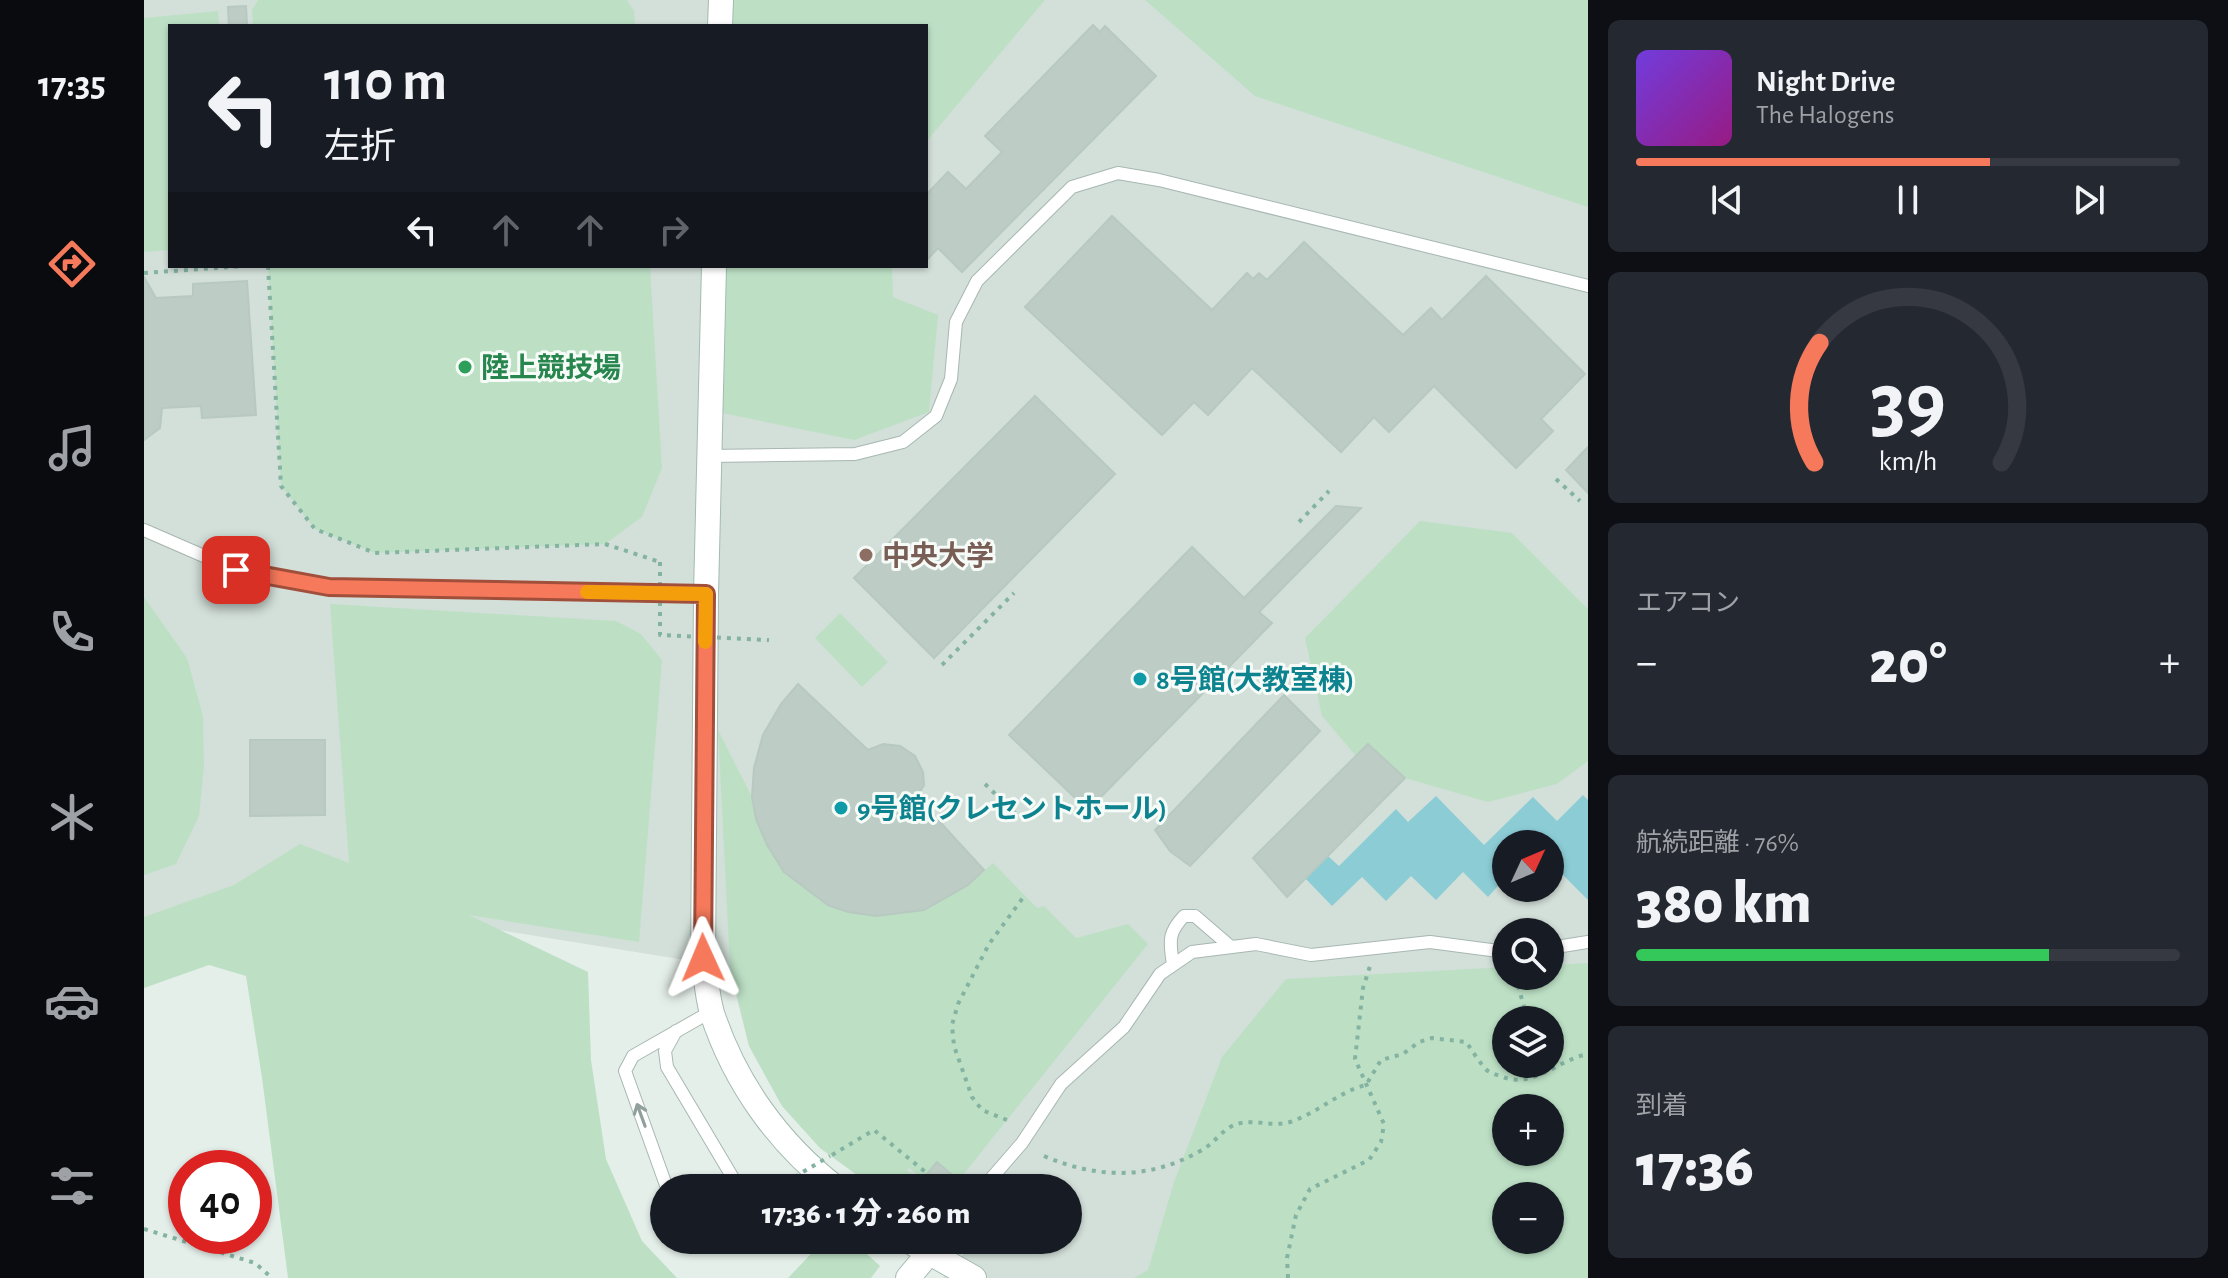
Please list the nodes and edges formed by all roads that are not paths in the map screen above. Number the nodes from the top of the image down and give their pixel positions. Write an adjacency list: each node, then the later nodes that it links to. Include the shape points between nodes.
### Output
1 (721, 0): 2 (street)
2 (720, 24)
3 (714, 268): 5 (street)
4 (1588, 286): 5 (lane, via 1118,173 1072,187 977,281 956,322 951,379 936,416 903,442 855,454)
5 (708, 456): 7 (street)
6 (144, 530): 7 (lane, via 236,570 329,587)
7 (706, 594): 13 (street, via 702,891 703,958)
8 (1588, 942): 9 (lane)
9 (1564, 946)
10 (1231, 947): 11 (lane, via 1256,944 1311,955 1430,942); 12 (lane, via 1192,952); 12 (lane, via 1195,916 1184,916 1170,941)
11 (1492, 950)
12 (1173, 965): 18 (lane, via 1160,974 1124,1027 1061,1084)
13 (712, 1011): 14 (lane); 17 (street, via 766,1119)
14 (676, 1031): 15 (lane, one-way to 14, via 625,1071 633,1056); 16 (lane, via 665,1051 667,1067)
15 (662, 1174)
16 (731, 1174)
17 (818, 1174)
18 (995, 1174)
19 (927, 1254): 21 (street)
20 (942, 1254): 22 (street)
21 (908, 1278)
22 (974, 1278)

